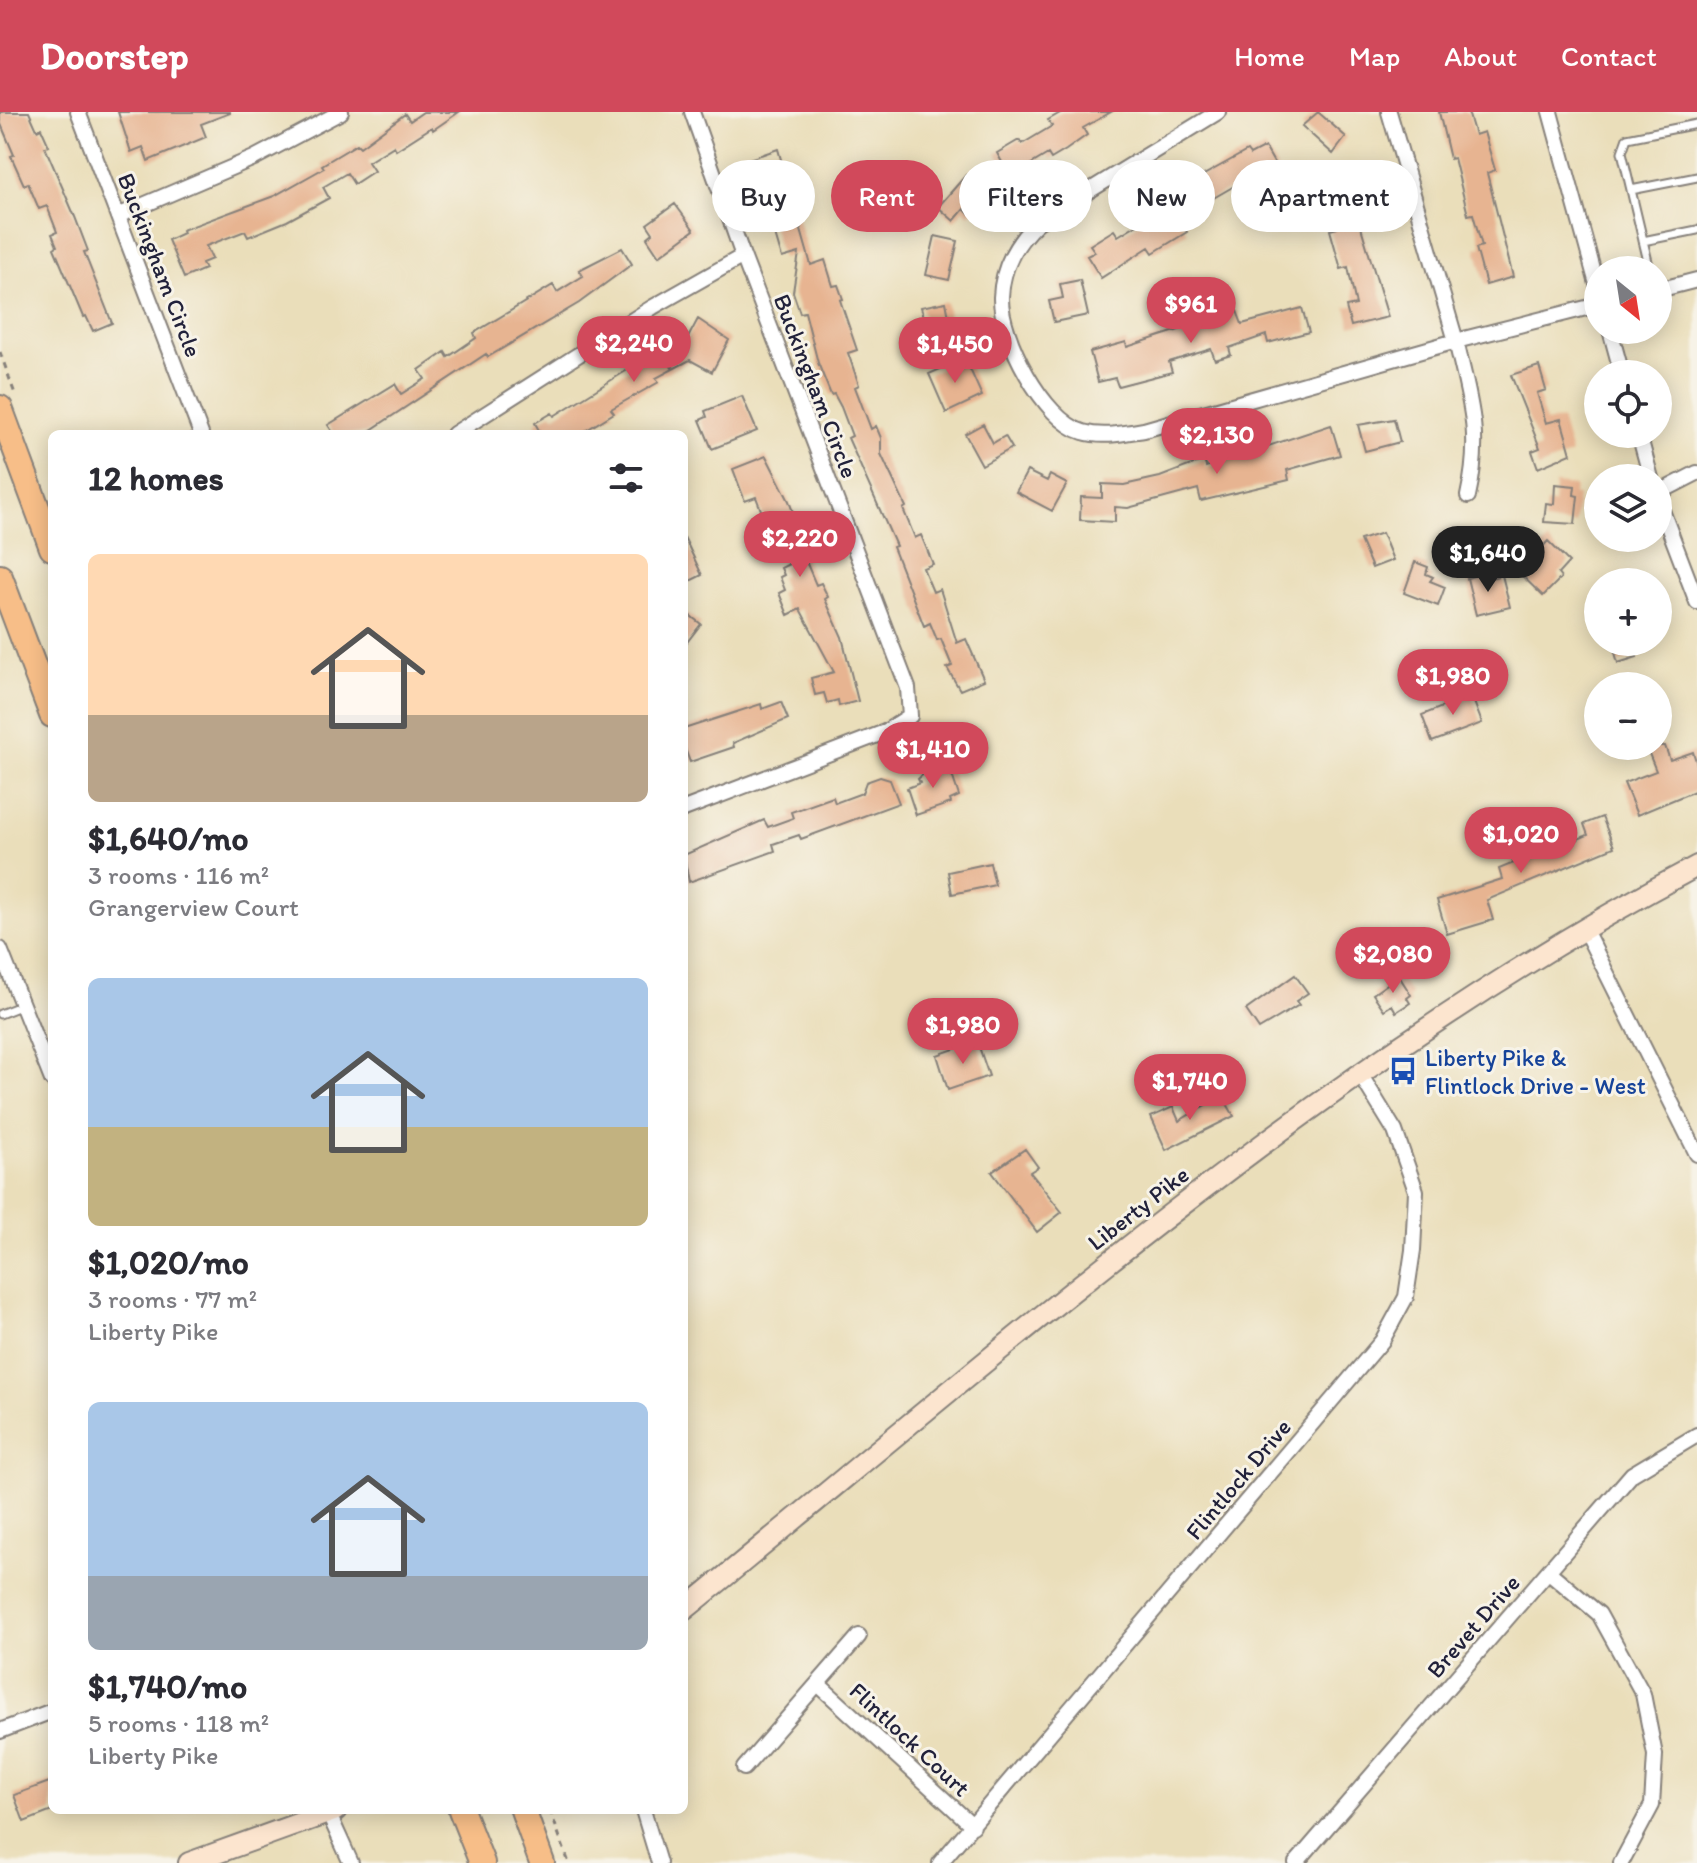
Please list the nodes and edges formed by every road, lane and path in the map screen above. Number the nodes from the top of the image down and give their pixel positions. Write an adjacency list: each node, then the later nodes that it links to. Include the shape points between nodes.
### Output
1 (78, 112): 11 (street, Buckingham Circle)
2 (341, 112): 7 (street)
3 (692, 112): 14 (street, Buckingham Circle)
4 (1218, 112): 20 (street, via 1038,222 1020,239 1001,299 1016,351 1038,396 1059,419 1084,432 1144,430)
5 (1389, 112): 20 (street)
6 (1550, 112): 15 (street)
7 (324, 116): 11 (street, via 254,158)
8 (1697, 124): 10 (lane, via 1627,138 1622,152)
9 (1697, 177): 10 (lane)
10 (1631, 190): 13 (lane)
11 (120, 215): 22 (street, Buckingham Circle)
12 (1697, 230): 13 (lane)
13 (1643, 241): 16 (lane)
14 (743, 256): 23 (street); 32 (street, Buckingham Circle, via 908,688 910,716 885,732)
15 (1589, 256)
16 (1647, 256)
17 (1697, 280): 18 (street)
18 (1672, 286)
19 (1584, 309): 20 (street)
20 (1456, 341): 26 (street, via 1477,430)
21 (0, 408): 27 (highway)
22 (200, 430)
23 (460, 430)
24 (1697, 473): 25 (street)
25 (1672, 486)
26 (1468, 496)
27 (48, 537)
28 (1672, 537): 30 (street)
29 (0, 577): 31 (highway)
30 (1697, 602)
31 (48, 704)
32 (688, 807)
33 (1697, 866): 34 (street, Liberty Pike)
34 (1585, 930): 39 (street, Liberty Pike); 40 (street)
35 (0, 949): 36 (street)
36 (23, 1005): 37 (lane); 38 (street)
37 (0, 1014)
38 (48, 1070)
39 (1360, 1074): 43 (street, Liberty Pike, via 1124,1250); 55 (street, Flintlock Drive, via 1395,1131 1416,1191 1406,1297 1382,1341)
40 (1697, 1154)
41 (1697, 1435): 42 (street, Brevet Drive, via 1632,1474)
42 (1549, 1572): 63 (street, Brevet Drive); 64 (street, via 1599,1614 1643,1694 1655,1755 1652,1805)
43 (688, 1607)
44 (859, 1636): 45 (street, Flintlock Court)
45 (818, 1684): 48 (street, Flintlock Court); 55 (street, Flintlock Court)
46 (48, 1713): 47 (street)
47 (0, 1731)
48 (744, 1768)
49 (322, 1814): 56 (street)
50 (331, 1814): 57 (street)
51 (463, 1814): 58 (highway)
52 (524, 1814): 59 (highway)
53 (551, 1814): 60 (path)
54 (644, 1814): 61 (street)
55 (973, 1826): 62 (street, Flintlock Drive)
56 (189, 1863)
57 (351, 1863)
58 (482, 1863)
59 (542, 1863)
60 (569, 1863)
61 (659, 1863)
62 (940, 1863)
63 (1296, 1863)
64 (1621, 1863)

